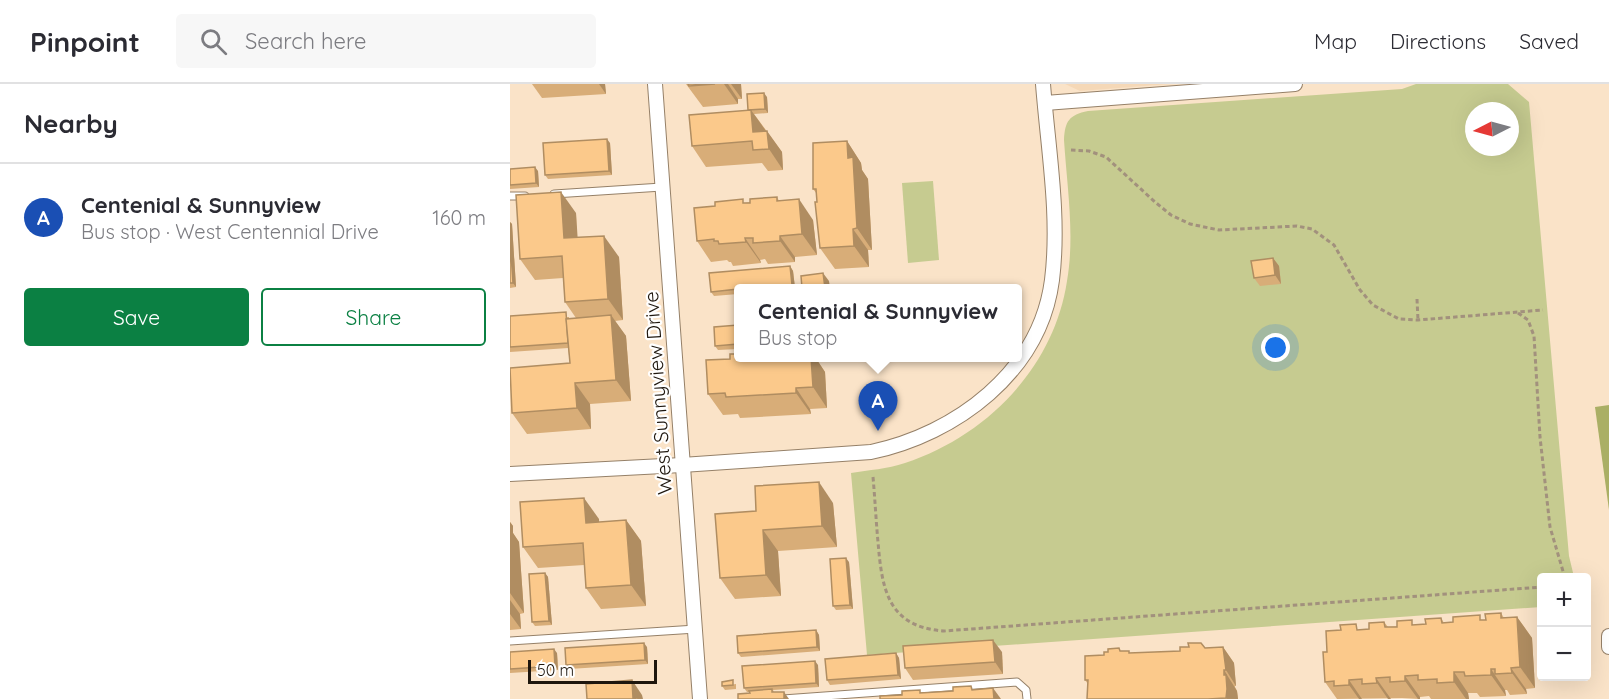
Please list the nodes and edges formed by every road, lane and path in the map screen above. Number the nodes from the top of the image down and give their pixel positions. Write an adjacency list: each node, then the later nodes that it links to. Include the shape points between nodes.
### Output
1 (655, 84): 6 (street, West Sunnyview Drive)
2 (1043, 84): 4 (street)
3 (1296, 84): 4 (street)
4 (1045, 103): 14 (street, via 1055,250 1052,283 1042,317)
5 (1071, 150): 13 (path, via 1106,157 1155,202 1190,224 1219,230 1297,226 1312,229 1334,245 1360,290 1373,304 1400,319)
6 (662, 188): 7 (lane); 16 (street, West Sunnyview Drive)
7 (544, 194)
8 (533, 195): 9 (lane)
9 (510, 196)
10 (1417, 300): 13 (path)
11 (1544, 310): 12 (path)
12 (1516, 312): 13 (path); 19 (path, via 1528,320 1534,336 1550,527)
13 (1418, 320)
14 (1022, 355)
15 (1017, 362): 16 (street, via 976,406 923,435 887,448)
16 (682, 465): 17 (street); 21 (street, West Sunnyview Drive)
17 (510, 474)
18 (873, 477): 20 (path, via 885,593 900,615 928,630)
19 (1564, 573)
20 (1537, 587)
21 (696, 629): 23 (lane); 26 (street, West Sunnyview Drive)
22 (1609, 636): 24 (street)
23 (510, 641)
24 (1609, 647)
25 (838, 697): 27 (lane); 28 (lane, via 1017,682 1026,690)
26 (700, 699)
27 (783, 699)
28 (1026, 699)

